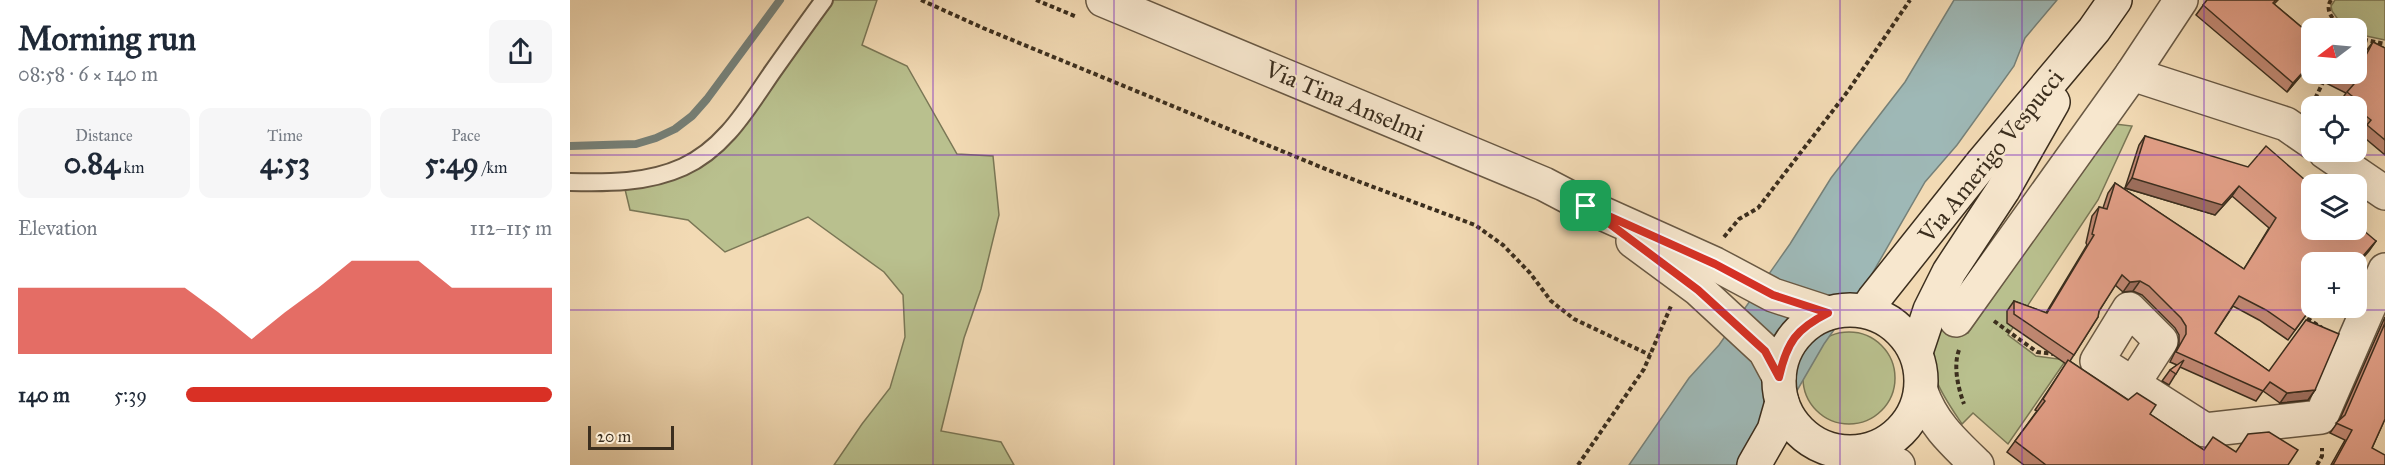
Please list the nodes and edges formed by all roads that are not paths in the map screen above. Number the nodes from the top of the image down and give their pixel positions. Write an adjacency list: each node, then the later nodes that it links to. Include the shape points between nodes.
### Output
1 (824, 0): 9 (lane, via 717,146 682,168 637,180)
2 (1103, 0): 12 (street, Via Tina Anselmi, via 1544,184 1586,206)
3 (2115, 0): 5 (street, Via Amerigo Vespucci)
4 (2181, 0): 6 (street)
5 (2094, 30): 13 (street, Via Amerigo Vespucci, via 1874,298); 15 (street, via 2003,190 1949,273 1930,310)
6 (2132, 74): 7 (street, via 2286,124); 14 (street)
7 (2301, 134)
8 (2340, 162): 10 (street)
9 (570, 182)
10 (2385, 193)
11 (2385, 270): 16 (street, via 2321,417 2205,430)
12 (1698, 279): 13 (street); 18 (street, via 1765,351)
13 (1848, 311): 15 (street, via 1882,317 1907,337); 18 (street, via 1809,322 1793,338 1785,352)
14 (1962, 312)
15 (1916, 352): 17 (street)
16 (2133, 384): 16 (street, via 2097,361 2129,309 2161,341)
17 (1921, 390): 19 (street, via 1918,405 1903,430 1879,447); 22 (street, via 1928,411)
18 (1781, 406): 19 (street, via 1813,442); 20 (street)
19 (1844, 456): 21 (street)
20 (1754, 465)
21 (1898, 465)
22 (1977, 465)

